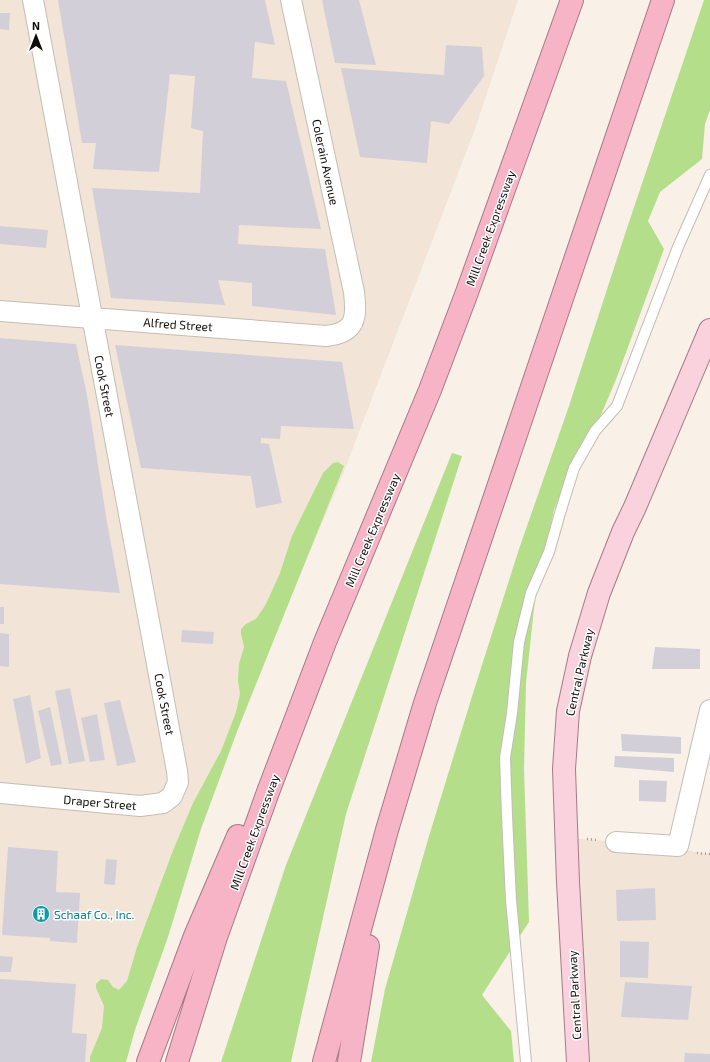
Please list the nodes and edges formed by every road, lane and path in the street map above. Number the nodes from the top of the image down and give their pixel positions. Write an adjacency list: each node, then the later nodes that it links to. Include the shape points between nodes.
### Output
1 (33, 0): 7 (street, Cook Street)
2 (291, 0): 8 (street, Colerain Avenue, via 354,292 355,316)
3 (572, 0): 10 (highway, Mill Creek Expressway, via 447,346)
4 (663, 0): 14 (highway, via 425,703)
5 (710, 175): 21 (lane, via 678,247 617,406 595,431 574,468 549,552 531,593 519,642 506,765 511,900)
6 (0, 311): 7 (street, Alfred Street)
7 (92, 318): 8 (street, Alfred Street, via 326,336 337,335); 12 (street, Cook Street)
8 (351, 324)
9 (710, 330): 15 (main road, Central Parkway, via 623,532 599,593 580,656 568,711 564,769)
10 (325, 642): 17 (highway, via 260,784 195,936); 18 (highway, Mill Creek Expressway, via 216,937)
11 (710, 710): 16 (street, via 678,846)
12 (177, 771): 13 (street, Draper Street, via 178,782 172,796 163,803 140,806)
13 (0, 793)
14 (387, 830): 19 (highway); 20 (highway)
15 (566, 838): 16 (path); 22 (main road, Central Parkway)
16 (616, 842)
17 (148, 1062)
18 (177, 1062)
19 (324, 1062)
20 (348, 1062)
21 (526, 1062)
22 (578, 1062)

